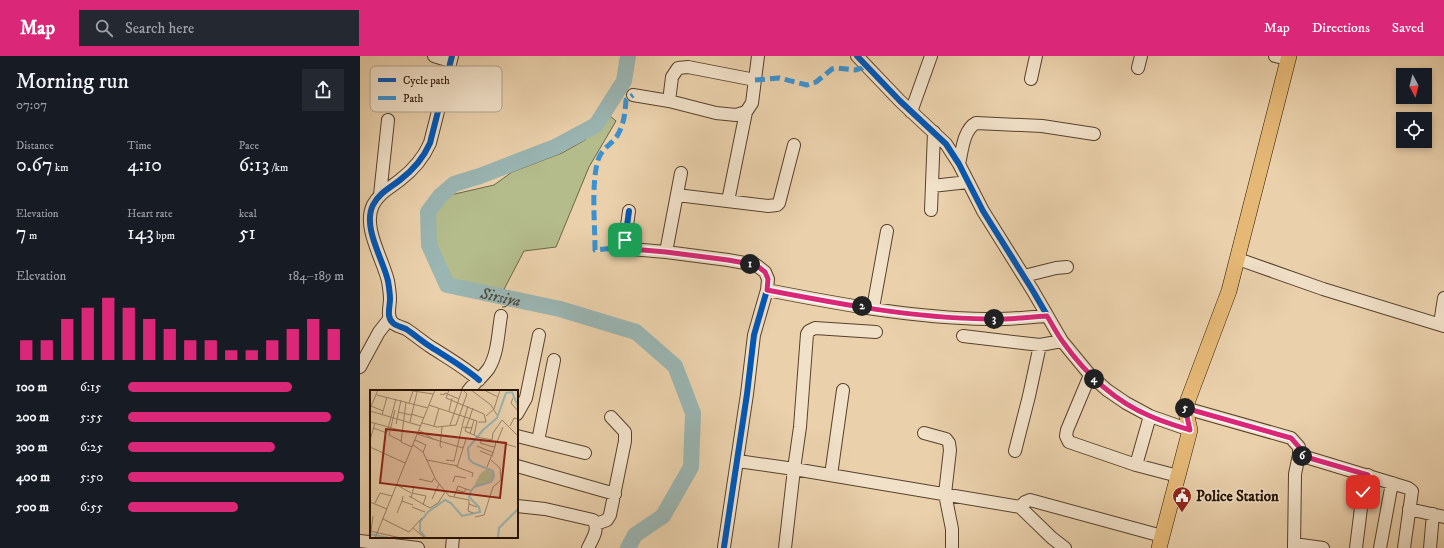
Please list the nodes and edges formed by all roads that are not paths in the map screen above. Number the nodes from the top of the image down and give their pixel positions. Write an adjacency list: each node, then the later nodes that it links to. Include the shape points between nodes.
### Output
1 (434, 56): 8 (street)
2 (758, 56): 11 (street)
3 (856, 56): 16 (street)
4 (931, 56): 16 (street)
5 (1036, 56): 10 (street)
6 (1141, 56): 9 (street)
7 (1284, 57): 32 (main road)
8 (451, 59)
9 (1138, 68)
10 (1032, 79)
11 (755, 80): 13 (street, via 688,67 678,68 672,77); 15 (street, via 752,103)
12 (633, 95): 13 (street)
13 (669, 101): 15 (street, via 716,113 736,115)
14 (438, 112): 25 (street, via 425,155 400,180)
15 (746, 112): 27 (street)
16 (911, 112): 18 (street)
17 (388, 120): 25 (street)
18 (934, 132): 21 (street, via 946,144); 24 (street)
19 (1094, 134): 21 (street, via 1042,126 976,123 967,131)
20 (794, 145): 27 (street, via 777,205)
21 (959, 164): 23 (street)
22 (681, 173): 26 (street)
23 (968, 182): 24 (street); 34 (street)
24 (932, 186): 28 (street)
25 (380, 195): 40 (street, via 372,205 370,214 373,236 388,281)
26 (677, 195): 27 (street); 31 (street)
27 (728, 201)
28 (931, 210)
29 (629, 211): 31 (street, via 625,247)
30 (887, 231): 37 (street)
31 (666, 252): 35 (street, via 756,265 765,272 768,279)
32 (1238, 259): 41 (street, via 1323,289); 53 (main road, via 1229,291)
33 (1067, 267): 34 (street)
34 (1024, 276): 39 (street)
35 (767, 290): 37 (street); 64 (street, via 754,335)
36 (1444, 298): 41 (street)
37 (873, 308): 39 (street, via 923,315 987,319)
38 (501, 316): 50 (street, via 490,367)
39 (1047, 316): 45 (street)
40 (390, 318): 48 (street, via 379,332); 50 (street, via 393,323 462,366)
41 (1442, 325)
42 (876, 332): 67 (street, via 815,328 809,330)
43 (539, 335): 54 (street, via 526,398)
44 (963, 336): 46 (street)
45 (1062, 341): 46 (street); 49 (street)
46 (1040, 346): 61 (street)
47 (554, 360): 60 (street)
48 (360, 367)
49 (1090, 375): 56 (street, via 1126,403); 65 (street, via 1067,430 1067,440)
50 (479, 380): 51 (street)
51 (469, 390)
52 (843, 390): 68 (street)
53 (1185, 408): 57 (main road); 63 (street, via 1291,438 1299,447)
54 (518, 412)
55 (611, 416): 72 (street, via 625,435)
56 (1150, 416): 57 (street); 65 (street)
57 (1190, 430): 70 (main road)
58 (924, 433): 73 (street, via 946,439 949,443)
59 (518, 436): 60 (street)
60 (538, 442): 62 (street)
61 (1015, 451)
62 (586, 453)
63 (1299, 455): 69 (street); 82 (street, via 1295,474)
64 (738, 461): 67 (street); 83 (street)
65 (1136, 465): 70 (street)
66 (518, 466): 72 (street)
67 (794, 468): 68 (street); 87 (street)
68 (831, 475): 73 (street)
69 (1368, 475): 71 (street); 91 (street, via 1363,492)
70 (1178, 476): 81 (main road)
71 (1392, 483): 76 (street, via 1412,491); 92 (street)
72 (615, 494): 78 (street, via 610,516)
73 (945, 494): 75 (street); 88 (street, via 952,529)
74 (518, 506): 78 (street, via 586,518)
75 (1020, 507): 81 (street, via 1030,500); 89 (street)
76 (1409, 509): 77 (street); 93 (street)
77 (1439, 515): 94 (street)
78 (596, 524): 86 (street)
79 (453, 538): 85 (street)
80 (360, 541): 84 (street)
81 (1161, 542)
82 (1294, 546): 90 (street)
83 (724, 547)
84 (418, 548)
85 (452, 548)
86 (588, 548)
87 (785, 548)
88 (952, 548)
89 (1065, 548)
90 (1323, 548)
91 (1356, 548)
92 (1380, 548)
93 (1404, 548)
94 (1430, 548)

